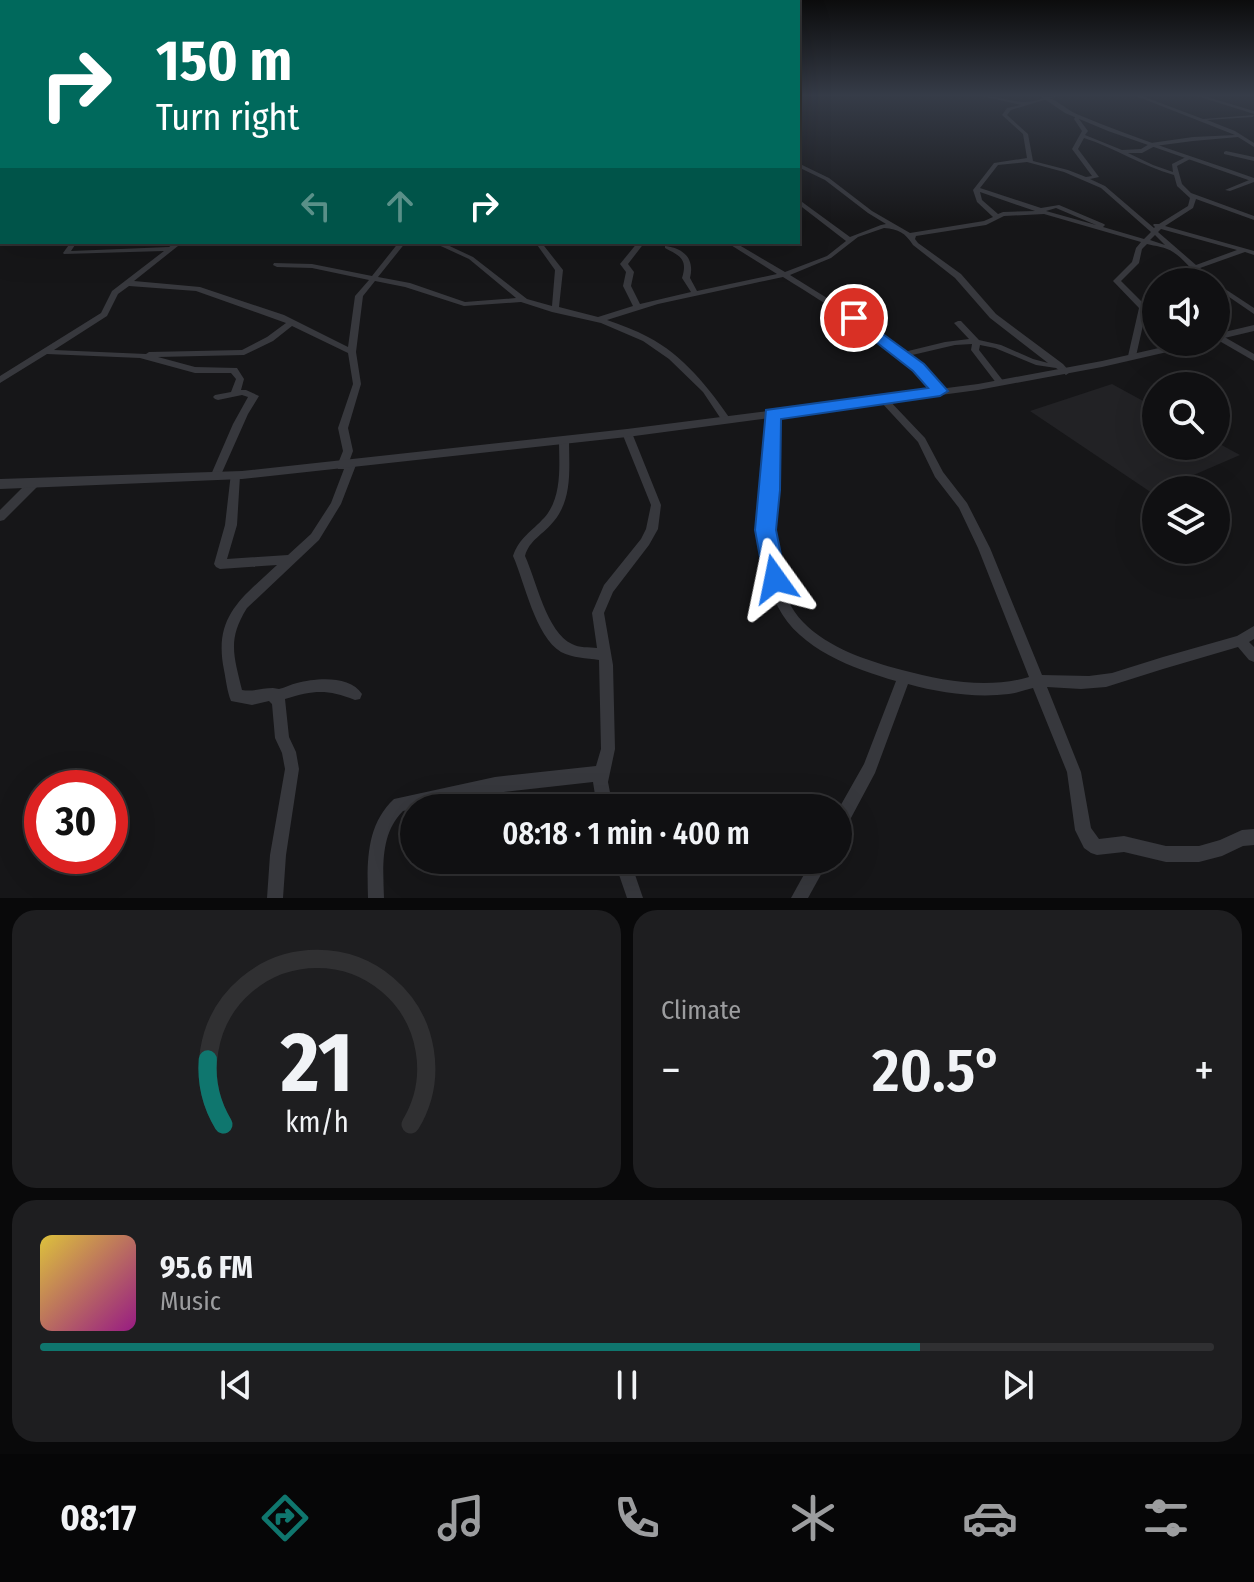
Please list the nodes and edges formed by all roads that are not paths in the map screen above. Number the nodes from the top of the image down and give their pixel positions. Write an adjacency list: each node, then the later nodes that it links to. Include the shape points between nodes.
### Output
1 (1025, 138): 13 (street)
2 (1081, 138): 16 (street, via 1075,149 1096,177)
3 (1088, 138): 9 (street)
4 (1131, 138): 8 (street)
5 (1215, 138): 8 (street)
6 (1242, 138): 7 (street)
7 (1254, 145)
8 (1152, 146): 9 (street); 11 (street)
9 (1124, 151): 15 (street)
10 (1226, 153): 12 (street)
11 (1188, 158): 15 (street, via 1175,164); 17 (street)
12 (1254, 159)
13 (1027, 160): 16 (street); 18 (street, via 996,164)
14 (800, 166): 25 (street)
15 (1175, 174): 20 (street)
16 (1085, 179): 26 (street)
17 (1254, 180): 19 (street)
18 (977, 189): 22 (street); 23 (street, via 979,201)
19 (1228, 190)
20 (1189, 194): 24 (street); 26 (street, via 1189,210)
21 (800, 203): 28 (street)
22 (1042, 211): 23 (street); 29 (street)
23 (996, 216): 27 (street, via 986,223)
24 (1254, 218)
25 (897, 227): 27 (street); 28 (street, via 883,226)
26 (1157, 230): 29 (street); 40 (street); 41 (street)
27 (911, 236): 70 (street, via 933,260 958,276 993,316)
28 (849, 240): 45 (street, via 829,257)
29 (1146, 241): 40 (street); 51 (street, via 1135,263 1117,281)
30 (73, 244): 39 (street, via 67,254)
31 (177, 244): 39 (street)
32 (402, 244): 46 (street)
33 (540, 244): 53 (street, via 559,270)
34 (640, 244): 52 (street, via 624,264)
35 (733, 244): 45 (street)
36 (453, 245): 50 (street)
37 (667, 247): 48 (street, via 688,260 686,278)
38 (1254, 247): 41 (street)
39 (170, 249): 47 (street)
40 (1173, 249): 44 (street)
41 (1244, 250): 42 (street); 44 (street)
42 (1254, 253)
43 (277, 265): 46 (street)
44 (1194, 268)
45 (786, 274): 48 (street); 67 (street, via 862,322)
46 (370, 278): 50 (street, via 464,304); 64 (street, via 359,296)
47 (126, 283): 57 (street, via 197,289); 63 (street, via 108,311)
48 (695, 293): 52 (street)
49 (1230, 295): 55 (street)
50 (521, 300): 53 (street)
51 (1142, 306)
52 (638, 308): 56 (street)
53 (555, 310): 56 (street)
54 (1142, 311): 68 (street)
55 (1254, 312)
56 (601, 319): 78 (street, via 672,357 710,394)
57 (292, 322): 64 (street); 66 (street, via 244,352)
58 (958, 323): 61 (street)
59 (1254, 328): 60 (street)
60 (1230, 334)
61 (976, 342): 67 (street, via 955,341); 70 (street); 72 (street, via 975,350)
62 (1230, 344): 69 (street)
63 (48, 352): 66 (street); 71 (street)
64 (352, 352): 81 (street, via 357,384 343,428)
65 (1142, 354): 68 (street)
66 (143, 355): 74 (street, via 195,370 236,371 240,379)
67 (902, 355): 73 (street)
68 (1132, 356): 70 (street)
69 (1254, 358)
70 (1063, 369): 72 (street)
71 (0, 380)
72 (1000, 382): 73 (street)
73 (940, 391): 76 (street)
74 (235, 393): 75 (street); 83 (street, via 254,396)
75 (218, 397)
76 (883, 399): 77 (street); 93 (street, via 922,440 963,506)
77 (772, 414): 78 (street); 92 (street, via 766,530 783,603 810,638)
78 (726, 420): 79 (street)
79 (627, 433): 80 (street); 90 (street, via 656,505 645,542 602,600 598,613)
80 (564, 439): 81 (street); 90 (street, via 565,478 556,510 525,542 519,556 537,608 560,644)
81 (347, 465): 82 (street); 87 (street, via 336,504)
82 (235, 476): 83 (street); 87 (street, via 231,525 220,564)
83 (215, 477): 84 (street)
84 (35, 482): 85 (street); 86 (street)
85 (0, 484)
86 (0, 517)
87 (293, 559): 95 (street, via 243,604 225,646 236,696)
88 (1254, 632): 89 (street)
89 (1240, 641): 91 (street); 93 (street, via 1110,681)
90 (605, 656): 96 (street, via 608,749)
91 (1254, 656)
92 (903, 680): 93 (street, via 1008,688); 98 (street, via 870,768)
93 (1036, 681): 99 (street, via 1074,772 1083,830 1090,842 1097,847 1124,844 1187,854)
94 (355, 694): 95 (street, via 329,685)
95 (277, 696): 102 (street, via 292,769)
96 (602, 773): 97 (street); 103 (street, via 495,785 399,804 381,827)
97 (600, 794)
98 (852, 800)
99 (1254, 837)
100 (627, 874): 104 (street)
101 (813, 874): 105 (street)
102 (275, 898)
103 (376, 898)
104 (635, 898)
105 (799, 898)

